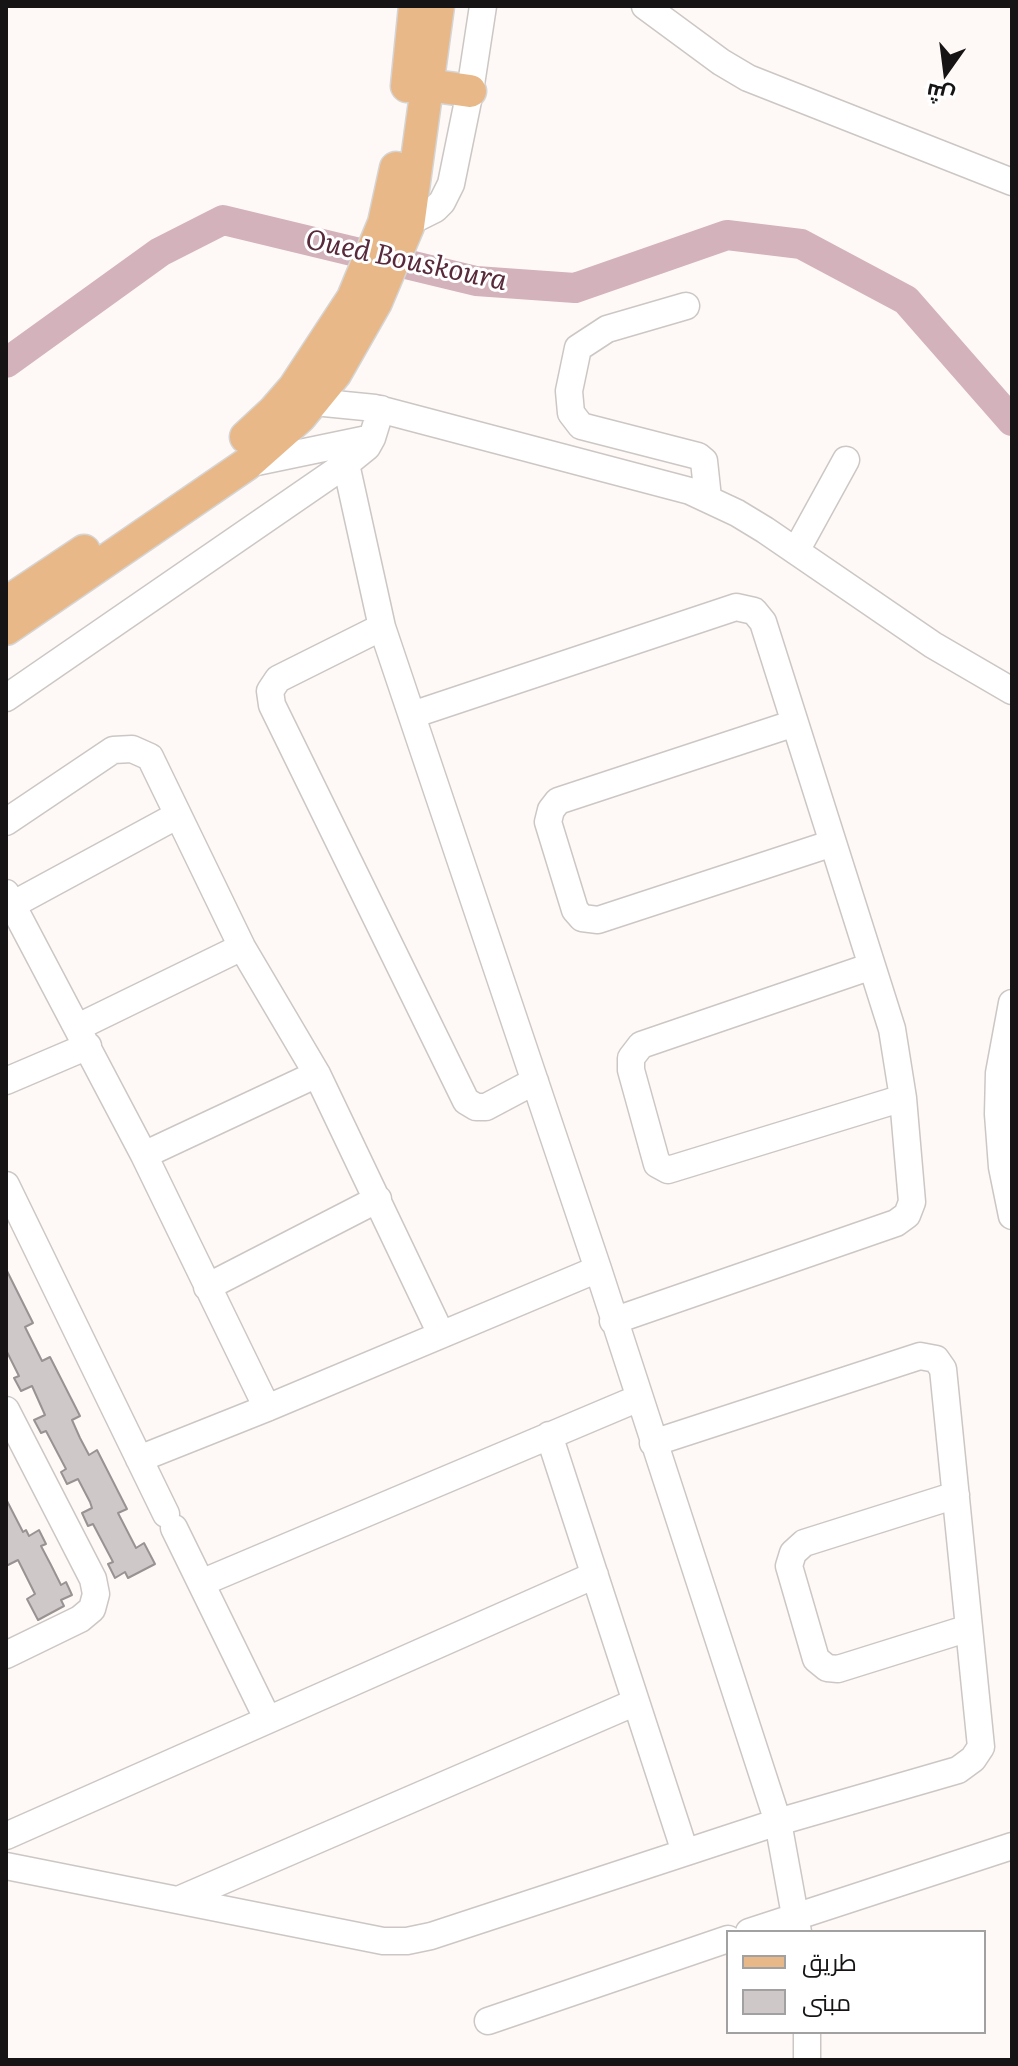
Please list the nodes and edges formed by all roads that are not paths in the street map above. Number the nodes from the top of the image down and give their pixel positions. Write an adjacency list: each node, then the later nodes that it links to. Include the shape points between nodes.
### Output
1 (415, 6): 9 (main road)
2 (438, 6): 5 (main road)
3 (483, 6): 6 (street)
4 (645, 6): 7 (street, via 748,78)
5 (428, 85): 6 (main road); 8 (main road)
6 (470, 91): 8 (street, via 447,194 427,214)
7 (1012, 182)
8 (409, 217): 9 (main road)
9 (388, 247): 11 (main road)
10 (686, 306): 18 (street, via 607,329 578,348 569,391 571,413 581,426 698,456 704,461)
11 (325, 367): 12 (main road); 13 (street)
12 (304, 395): 13 (street); 16 (main road); 21 (main road, via 274,411 195,477)
13 (378, 409): 14 (street); 18 (street, via 673,484)
14 (372, 438): 16 (street); 17 (street)
15 (846, 460): 19 (street)
16 (247, 464): 20 (main road)
17 (346, 464): 23 (street); 27 (street)
18 (708, 498): 19 (street)
19 (796, 551): 26 (street, via 944,653)
20 (98, 568): 24 (main road); 25 (main road, via 77,593)
21 (20, 588): 22 (main road)
22 (6, 603)
23 (382, 627): 28 (street); 40 (street, via 278,679 270,691 272,705 466,1101 486,1107)
24 (6, 629)
25 (6, 650)
26 (1012, 691)
27 (6, 698)
28 (412, 715): 29 (street, via 742,607 763,622); 40 (street)
29 (795, 723): 32 (street); 32 (street, via 558,801 549,827 575,910 582,918 598,920)
30 (178, 815): 31 (street, via 150,757 122,749); 33 (street); 34 (street)
31 (6, 822)
32 (833, 843): 35 (street)
33 (9, 899): 37 (street)
34 (242, 947): 37 (street); 38 (street)
35 (872, 966): 41 (street, via 892,1029); 41 (street, via 641,1045 631,1058 631,1070 657,1164 668,1170)
36 (1012, 1003): 45 (street, via 999,1073 998,1114)
37 (83, 1036): 39 (street); 42 (street)
38 (317, 1074): 42 (street); 44 (street)
39 (6, 1081)
40 (535, 1081): 46 (street)
41 (903, 1098): 48 (street, via 912,1202 902,1220)
42 (144, 1155): 47 (street)
43 (6, 1185): 55 (street)
44 (378, 1199): 47 (street); 49 (street)
45 (1012, 1216)
46 (598, 1269): 48 (street); 49 (street)
47 (207, 1287): 51 (street)
48 (613, 1321): 50 (street)
49 (441, 1334): 51 (street)
50 (639, 1398): 53 (street); 54 (street)
51 (267, 1408): 55 (street)
52 (6, 1410): 60 (street, via 96,1594 87,1614)
53 (549, 1435): 57 (street); 58 (street)
54 (653, 1443): 56 (street, via 926,1355 943,1369); 63 (street)
55 (139, 1459): 58 (street)
56 (956, 1495): 59 (street); 59 (street, via 804,1543 789,1566 816,1659 827,1668)
57 (595, 1575): 61 (street); 62 (street)
58 (201, 1583): 62 (street)
59 (969, 1628): 63 (street, via 981,1747 973,1759 958,1770)
60 (6, 1655)
61 (636, 1702): 66 (street); 68 (street)
62 (268, 1720): 64 (street)
63 (778, 1822): 66 (street); 69 (street)
64 (6, 1836)
65 (1012, 1846): 69 (street)
66 (685, 1852): 68 (street, via 407,1941 383,1941)
67 (6, 1866): 68 (street)
68 (178, 1900)
69 (797, 1924): 70 (street)
70 (761, 1930)
71 (726, 1940): 72 (street)
72 (488, 2021)
73 (807, 2034): 74 (street)
74 (807, 2060)

